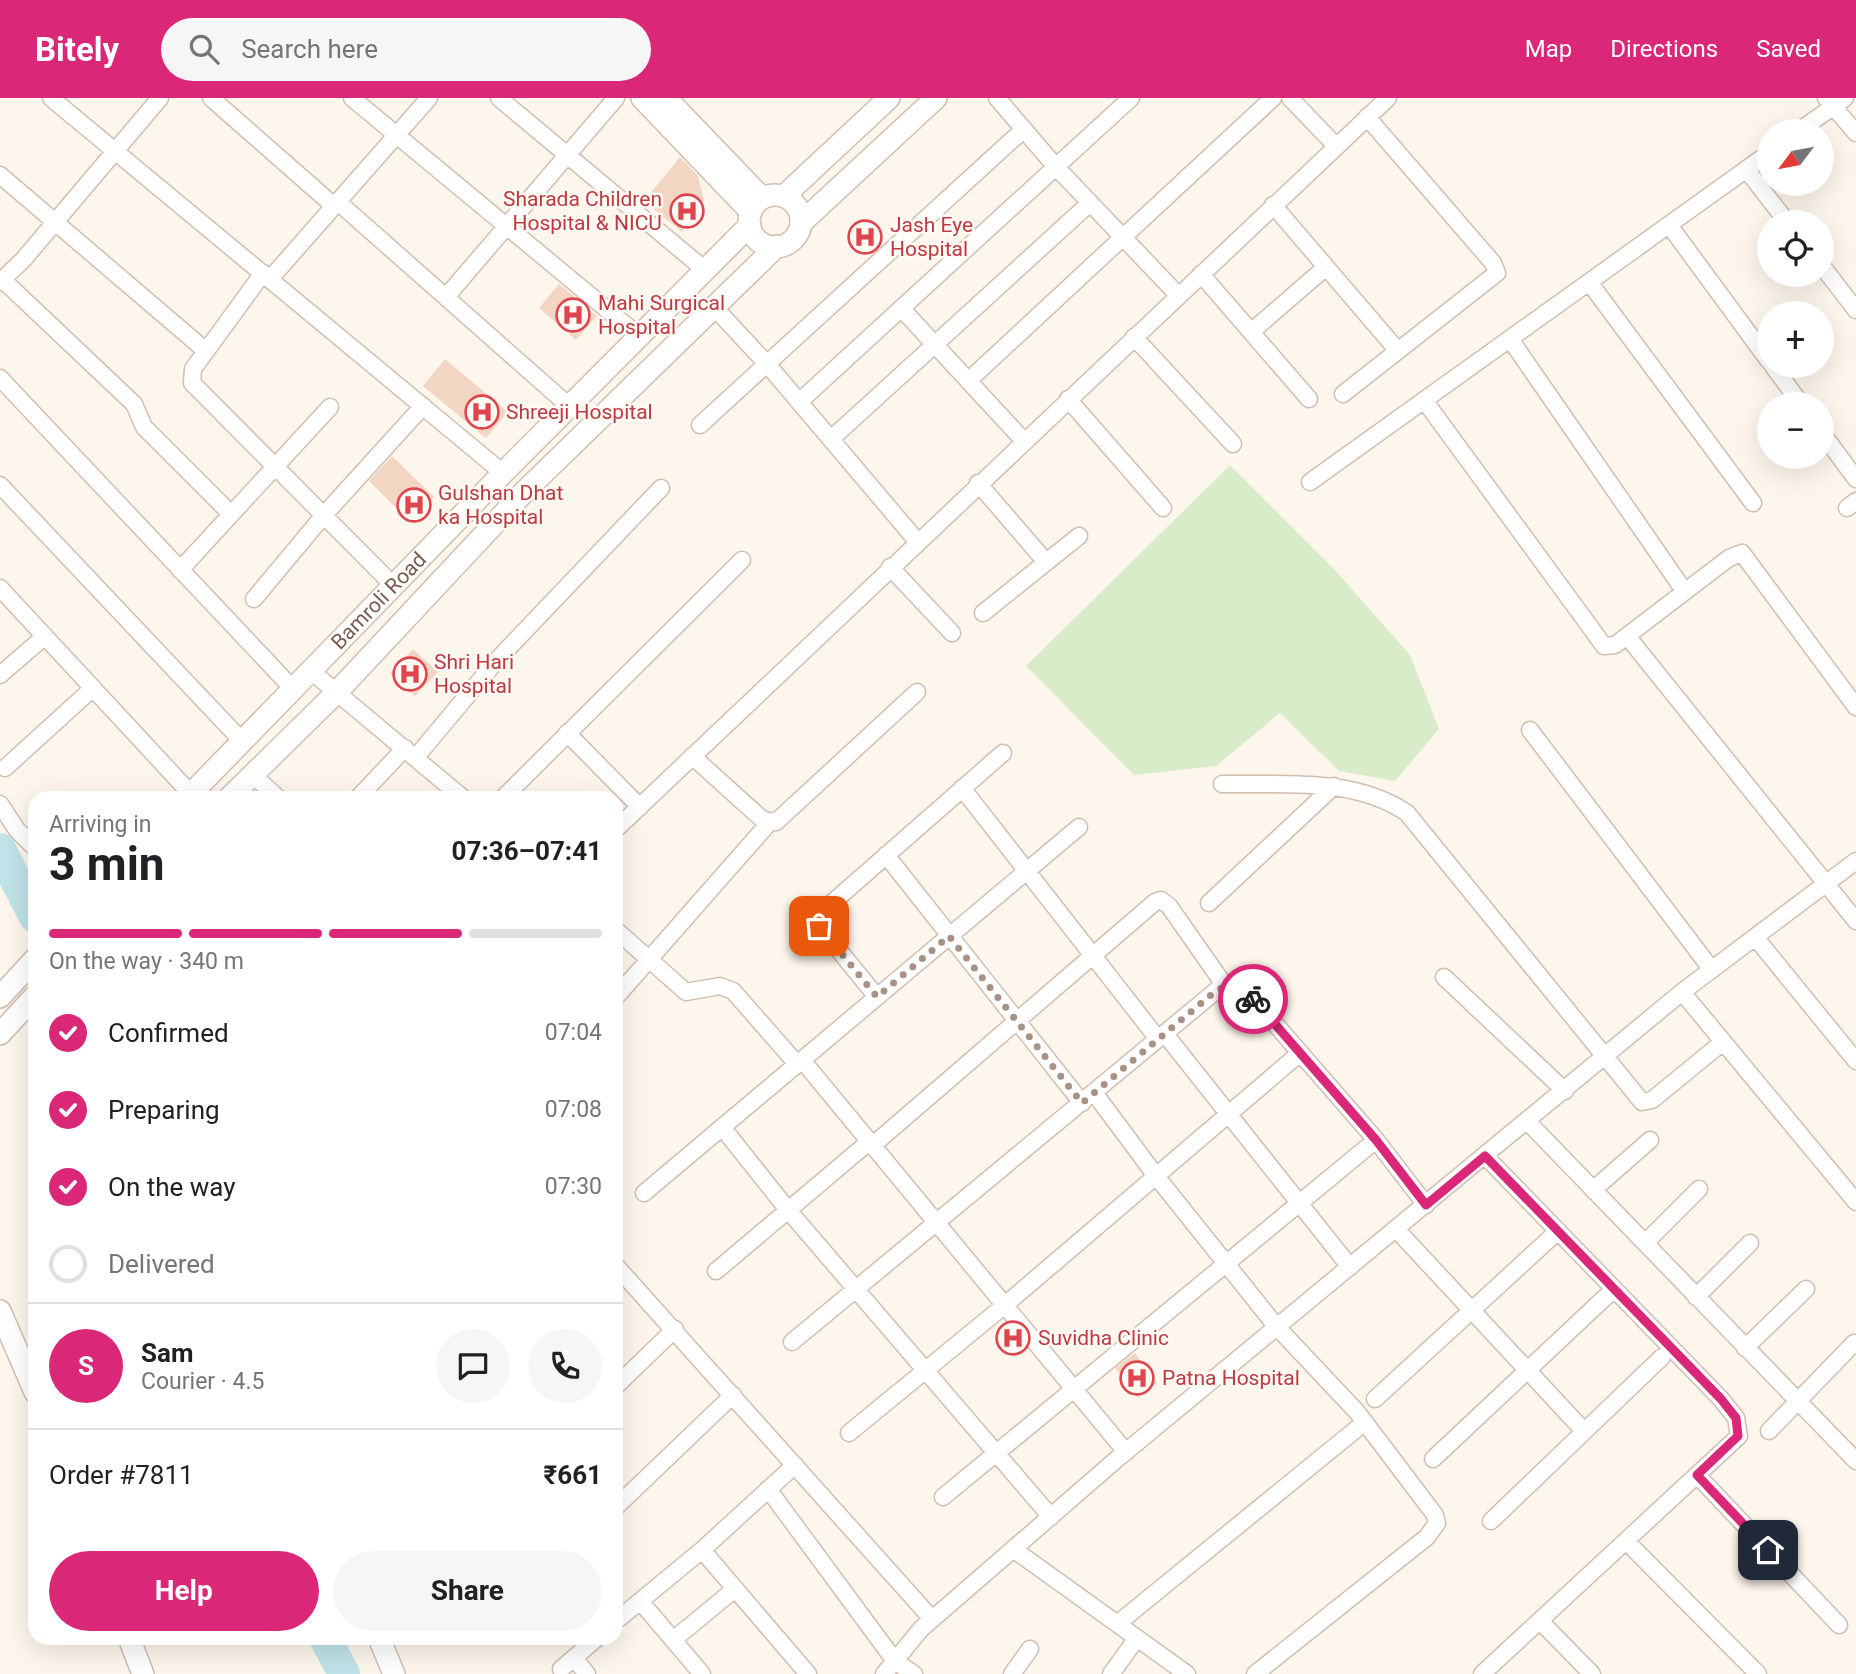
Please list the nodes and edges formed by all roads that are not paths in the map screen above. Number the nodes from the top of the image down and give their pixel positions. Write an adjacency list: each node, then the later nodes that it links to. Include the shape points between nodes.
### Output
1 (51, 98): 24 (street)
2 (160, 98): 24 (street)
3 (211, 98): 32 (street)
4 (352, 98): 22 (street)
5 (429, 98): 22 (street)
6 (499, 98): 25 (street)
7 (615, 98): 25 (street)
8 (642, 98): 35 (street)
9 (666, 98): 35 (street)
10 (889, 98): 30 (street)
11 (936, 98): 37 (street)
12 (997, 98): 20 (street)
13 (1130, 98): 27 (street)
14 (1273, 98): 40 (street)
15 (1290, 98): 23 (street)
16 (1388, 98): 18 (street)
17 (1835, 101): 19 (street); 21 (street)
18 (1367, 117): 23 (street); 61 (street, via 1496,268 1494,278)
19 (1813, 119)
20 (1024, 129): 27 (street); 62 (street)
21 (1856, 133)
22 (396, 135): 32 (street); 39 (street)
23 (1336, 146): 33 (street)
24 (116, 151): 36 (street); 45 (street)
25 (568, 155): 39 (street); 43 (street)
26 (1757, 161): 28 (street)
27 (1056, 167): 31 (street); 52 (street)
28 (1746, 169): 34 (street); 38 (street)
29 (0, 175): 36 (street)
30 (784, 196): 35 (street, via 775,194); 37 (street, via 798,207)
31 (1090, 203): 40 (street); 58 (street)
32 (336, 204): 45 (street); 50 (street)
33 (1273, 205): 42 (street); 44 (street)
34 (1778, 210)
35 (754, 212): 41 (street, via 759,241); 43 (street, Bamroli Road)
36 (55, 223): 46 (street); 60 (street)
37 (801, 223): 41 (street, via 795,238)
38 (1669, 225): 47 (street); 59 (street)
39 (506, 227): 50 (street); 55 (street)
40 (1122, 238): 49 (street); 64 (street)
41 (777, 246): 51 (street, Bamroli Road)
42 (1326, 267): 54 (street); 61 (street)
43 (705, 270): 55 (street, Bamroli Road)
44 (1201, 274): 49 (street); 54 (street)
45 (266, 276): 60 (street); 70 (street)
46 (1, 281): 87 (street, via 134,404 144,427)
47 (1589, 282): 57 (street); 85 (street)
48 (1834, 282): 53 (street)
49 (1178, 295): 56 (street)
50 (446, 297): 71 (street)
51 (714, 307): 62 (street); 108 (street, Bamroli Road, via 525,491)
52 (901, 308): 58 (street); 69 (street)
53 (1856, 310)
54 (1251, 332): 67 (street)
55 (639, 337): 71 (street, Bamroli Road)
56 (1134, 337): 66 (street); 76 (street)
57 (1510, 339): 68 (street); 97 (street)
58 (934, 345): 64 (street); 74 (street)
59 (1757, 345)
60 (206, 351): 78 (street, via 192,369 192,383)
61 (1398, 351): 65 (street)
62 (767, 364): 69 (street); 73 (street)
63 (0, 378): 94 (street)
64 (968, 381): 75 (street)
65 (1343, 394)
66 (1068, 399): 75 (street); 86 (street)
67 (1309, 399)
68 (1424, 400): 81 (street); 102 (street, via 1600,642 1608,647)
69 (799, 402): 74 (street)
70 (424, 406): 79 (street); 88 (street)
71 (569, 406): 79 (street, Bamroli Road)
72 (330, 407): 78 (street)
73 (700, 425)
74 (831, 439): 90 (street)
75 (1024, 440): 82 (street)
76 (1233, 444)
77 (1834, 449): 80 (street)
78 (275, 466): 87 (street); 88 (street)
79 (503, 472): 95 (street, Bamroli Road)
80 (1856, 479)
81 (1310, 482)
82 (978, 483): 90 (street); 92 (street)
83 (0, 485): 112 (street)
84 (661, 488): 113 (street)
85 (1753, 503)
86 (1163, 508)
87 (231, 514): 94 (street)
88 (324, 515): 95 (street); 98 (street)
89 (1079, 536): 92 (street)
90 (917, 541): 93 (street)
91 (742, 560): 111 (street)
92 (1046, 562): 99 (street)
93 (890, 567): 100 (street); 115 (street)
94 (180, 569): 106 (street)
95 (393, 585): 103 (street, Bamroli Road)
96 (0, 588): 101 (street)
97 (1685, 592): 102 (street); 109 (street, via 1742,553)
98 (254, 600)
99 (983, 613)
100 (953, 633)
101 (44, 636): 104 (street); 105 (street)
102 (1627, 636): 137 (street)
103 (311, 671): 106 (street, Bamroli Road); 108 (street)
104 (0, 675)
105 (93, 688): 116 (street); 121 (street)
106 (293, 690): 112 (street, Bamroli Road)
107 (917, 692): 130 (street, via 783,817)
108 (335, 693): 113 (street); 117 (street, Bamroli Road)
109 (1856, 707)
110 (1530, 730): 146 (street)
111 (567, 733): 127 (street); 129 (street)
112 (242, 741): 122 (street, Bamroli Road)
113 (410, 752): 125 (street); 126 (street)
114 (1003, 753): 120 (street)
115 (692, 756): 129 (street); 130 (street)
116 (5, 768)
117 (253, 775): 123 (street, Bamroli Road); 124 (street)
118 (1222, 784): 119 (street)
119 (1334, 786): 138 (street); 159 (street, via 1407,813)
120 (962, 788): 134 (street); 136 (street)
121 (185, 791)
122 (194, 791)
123 (236, 791)
124 (270, 791)
125 (366, 791)
126 (455, 791)
127 (510, 791)
128 (0, 804): 133 (street)
129 (640, 807): 131 (street)
130 (769, 822): 144 (street)
131 (623, 823)
132 (1079, 827): 136 (street)
133 (28, 841)
134 (886, 855): 141 (street); 152 (street, via 816,917)
135 (1856, 861): 137 (street)
136 (1026, 871): 141 (street); 143 (street)
137 (1825, 884): 139 (street); 142 (street)
138 (1209, 903)
139 (1856, 921)
140 (623, 936): 144 (street)
141 (949, 936): 152 (street); 154 (street)
142 (1755, 937): 146 (street); 160 (street)
143 (1093, 956): 148 (street, via 1161,900); 154 (street); 156 (street)
144 (650, 961): 149 (street); 161 (street, via 686,992 720,986 733,991)
145 (28, 967): 151 (street)
146 (1712, 970): 150 (street)
147 (1444, 977): 162 (street)
148 (1225, 986): 156 (street); 158 (street, via 1243,987)
149 (623, 990)
150 (1682, 992): 157 (street); 159 (street)
151 (0, 997)
152 (877, 997): 161 (street)
153 (28, 1004): 155 (street)
154 (1016, 1022): 163 (street); 169 (street)
155 (0, 1034)
156 (1161, 1036): 163 (street); 164 (street)
157 (1723, 1042): 159 (street, via 1647,1102); 172 (street)
158 (1300, 1053): 164 (street); 167 (street)
159 (1607, 1056): 162 (street)
160 (1856, 1061)
161 (800, 1062): 166 (street); 169 (street)
162 (1564, 1091): 165 (street)
163 (1089, 1098): 171 (street); 180 (street)
164 (1228, 1114): 171 (street); 176 (street)
165 (1527, 1121): 170 (street); 174 (street)
166 (722, 1127): 175 (street); 179 (street)
167 (1376, 1140): 176 (street); 178 (street)
168 (1650, 1140): 174 (street)
169 (871, 1143): 179 (street); 180 (street)
170 (1485, 1156): 178 (street); 182 (street)
171 (1156, 1176): 185 (street); 193 (street)
172 (1850, 1184): 177 (street)
173 (1699, 1189): 183 (street)
174 (1593, 1190): 183 (street)
175 (644, 1192)
176 (1301, 1202): 185 (street); 186 (street)
177 (1856, 1202)
178 (1426, 1205): 181 (street)
179 (788, 1210): 187 (street); 191 (street)
180 (938, 1224): 191 (street); 193 (street)
181 (1396, 1229): 186 (street); 194 (street)
182 (1558, 1231): 189 (street); 194 (street)
183 (1645, 1243): 192 (street)
184 (1750, 1243): 192 (street)
185 (1227, 1263): 196 (street); 206 (street)
186 (1350, 1267): 196 (street)
187 (716, 1271)
188 (623, 1273): 197 (street)
189 (1614, 1289): 203 (street); 219 (street, via 1736,1418 1738,1436)
190 (1806, 1289): 200 (street)
191 (856, 1290): 198 (street); 202 (street)
192 (1696, 1297): 200 (street)
193 (1005, 1305): 202 (street); 206 (street)
194 (1472, 1310): 203 (street); 208 (street)
195 (0, 1311): 204 (street)
196 (1276, 1326): 210 (street); 215 (street)
197 (675, 1329): 205 (street); 207 (street)
198 (792, 1342)
199 (1854, 1343): 209 (street)
200 (1745, 1348): 209 (street)
201 (1662, 1357): 211 (street)
202 (926, 1370): 213 (street); 214 (street)
203 (1528, 1371): 211 (street); 216 (street)
204 (28, 1376)
205 (623, 1378)
206 (1074, 1388): 214 (street); 215 (street)
207 (733, 1395): 218 (street); 222 (street)
208 (1375, 1399)
209 (1797, 1401): 212 (street); 217 (street)
210 (1364, 1422): 233 (street); 254 (street, via 1437,1523 1427,1537)
211 (1584, 1431): 224 (street)
212 (1769, 1431)
213 (849, 1433)
214 (997, 1452): 221 (street); 223 (street)
215 (1126, 1452): 223 (street)
216 (1433, 1459)
217 (1856, 1461)
218 (795, 1465): 220 (street); 231 (street)
219 (1697, 1475): 225 (street); 234 (street)
220 (768, 1489): 227 (street); 242 (street)
221 (943, 1497)
222 (623, 1500)
223 (1051, 1517): 226 (street)
224 (1491, 1521)
225 (1626, 1541): 232 (street); 257 (street)
226 (1013, 1549): 231 (street); 233 (street)
227 (702, 1550): 228 (street); 229 (street)
228 (735, 1589): 236 (street); 248 (street)
229 (640, 1601): 230 (street); 236 (street)
230 (623, 1615)
231 (932, 1619): 242 (street)
232 (1540, 1620): 255 (street); 256 (street)
233 (1117, 1624): 235 (street)
234 (1839, 1625)
235 (1137, 1638): 252 (street); 253 (street)
236 (673, 1640): 247 (street)
237 (132, 1645): 244 (street)
238 (382, 1645): 245 (street)
239 (589, 1645): 241 (street)
240 (1030, 1649): 251 (street)
241 (574, 1658): 243 (street); 246 (street)
242 (895, 1661): 249 (street); 250 (street)
243 (561, 1669)
244 (143, 1674)
245 (394, 1674)
246 (587, 1674)
247 (702, 1674)
248 (807, 1674)
249 (884, 1674)
250 (914, 1674)
251 (1012, 1674)
252 (1111, 1674)
253 (1187, 1674)
254 (1255, 1674)
255 (1482, 1674)
256 (1592, 1674)
257 (1758, 1674)

